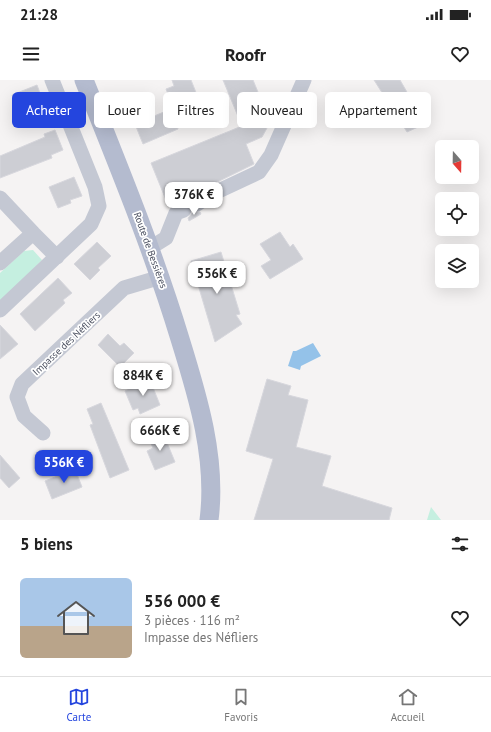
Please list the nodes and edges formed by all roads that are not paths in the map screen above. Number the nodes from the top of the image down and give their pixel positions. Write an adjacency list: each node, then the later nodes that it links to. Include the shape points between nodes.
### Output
1 (52, 80): 7 (street, via 95,187 100,206 91,224)
2 (84, 80): 6 (main road, Route de Bessières)
3 (304, 80): 6 (street, via 271,155 260,172 176,213 166,238)
4 (0, 198): 5 (street)
5 (33, 233): 7 (street); 8 (street)
6 (150, 248): 9 (main road, Route de Bessières)
7 (57, 257): 10 (street)
8 (0, 263)
9 (162, 277): 11 (street, Impasse des Néfliers, via 124,288 22,384 17,397 24,416); 12 (main road, Route de Bessières, via 203,422 211,467)
10 (0, 310)
11 (43, 433)
12 (209, 520)

